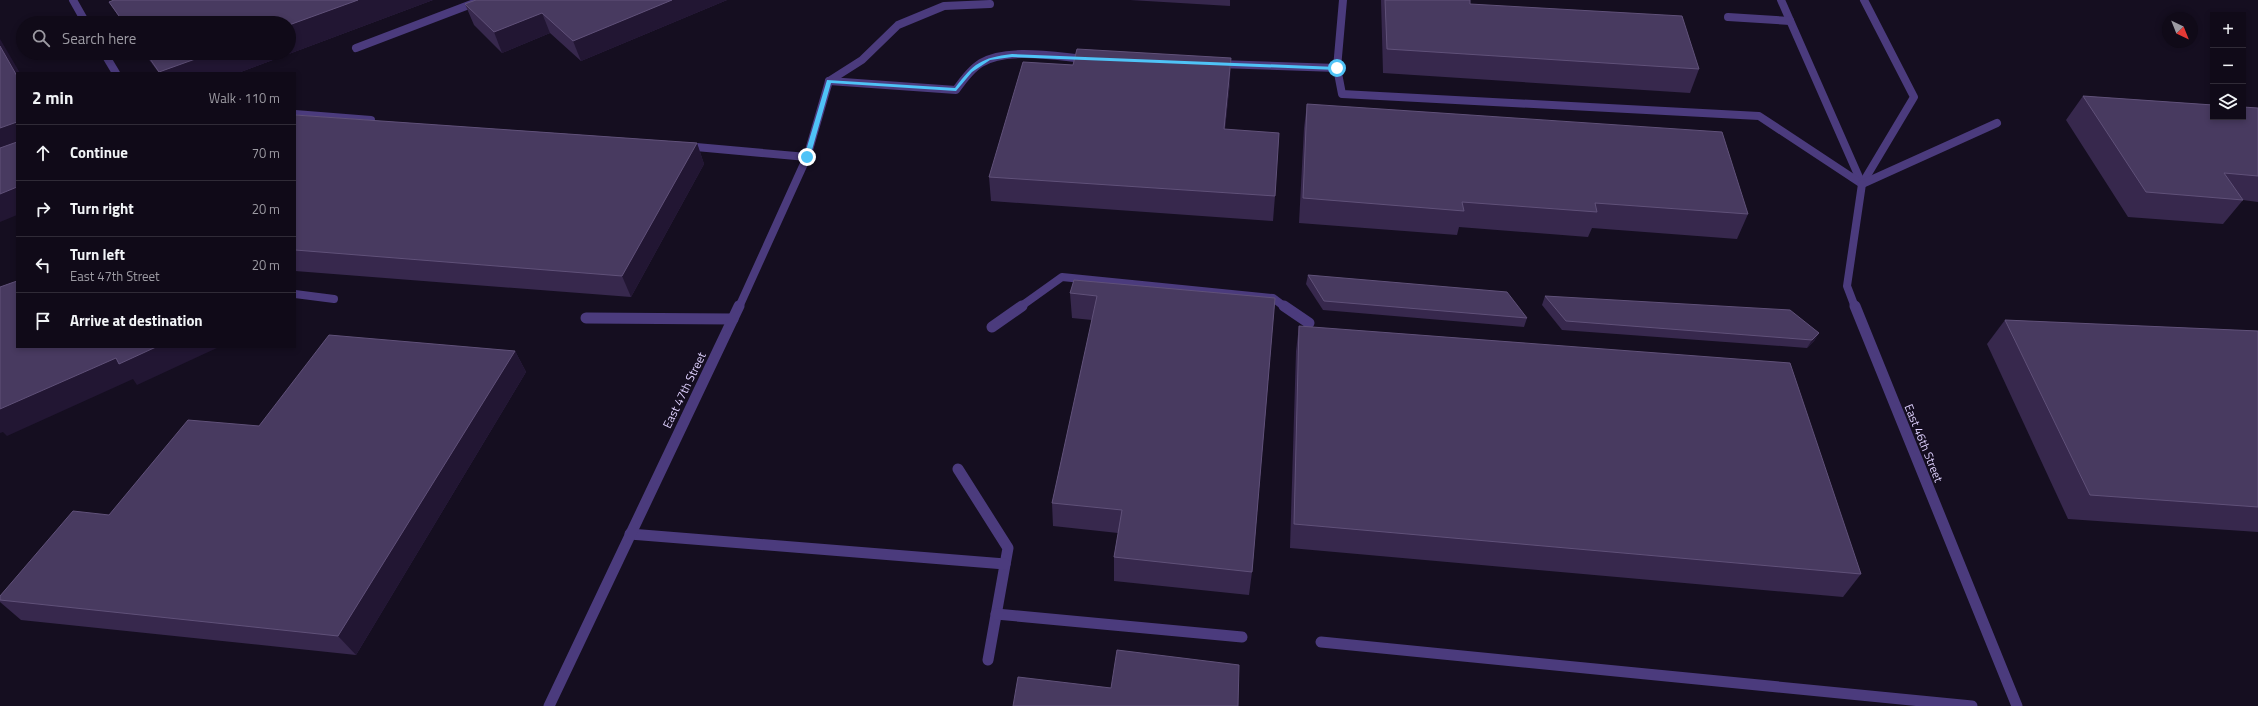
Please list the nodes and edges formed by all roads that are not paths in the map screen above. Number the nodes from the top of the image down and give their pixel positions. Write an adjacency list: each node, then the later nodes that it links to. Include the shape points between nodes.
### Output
1 (73, 0): 7 (street)
2 (482, 0): 10 (street)
3 (1343, 0): 14 (street)
4 (1781, 0): 9 (street)
5 (1864, 0): 22 (street, via 1914,97)
6 (990, 4): 16 (street, via 944,6 898,25 862,60)
7 (82, 16)
8 (1728, 17): 9 (street)
9 (1790, 21): 22 (street)
10 (356, 48)
11 (1099, 59): 16 (street, via 1012,56 989,59 970,71 956,90)
12 (108, 60): 15 (street)
13 (1210, 63): 14 (street)
14 (1337, 68): 22 (street, via 1342,94 1758,116)
15 (115, 72)
16 (829, 81): 21 (street, East 47th Street)
17 (296, 114): 18 (street)
18 (382, 121)
19 (1997, 123): 22 (street)
20 (673, 145): 21 (street)
21 (807, 157): 26 (street, East 47th Street)
22 (1862, 184): 38 (street, East 46th Street, via 1847,286)
23 (296, 294): 24 (street)
24 (334, 299)
25 (586, 318): 26 (street)
26 (733, 318): 30 (street, East 47th Street)
27 (1309, 323): 28 (street, via 1273,298 1062,277)
28 (992, 327)
29 (958, 469): 31 (street, via 1008,548)
30 (630, 534): 31 (street); 36 (street, East 47th Street)
31 (1005, 564): 32 (street)
32 (996, 614): 33 (street); 35 (street)
33 (1242, 637)
34 (1321, 642): 37 (street)
35 (988, 660)
36 (549, 706)
37 (1972, 706)
38 (2017, 706)

